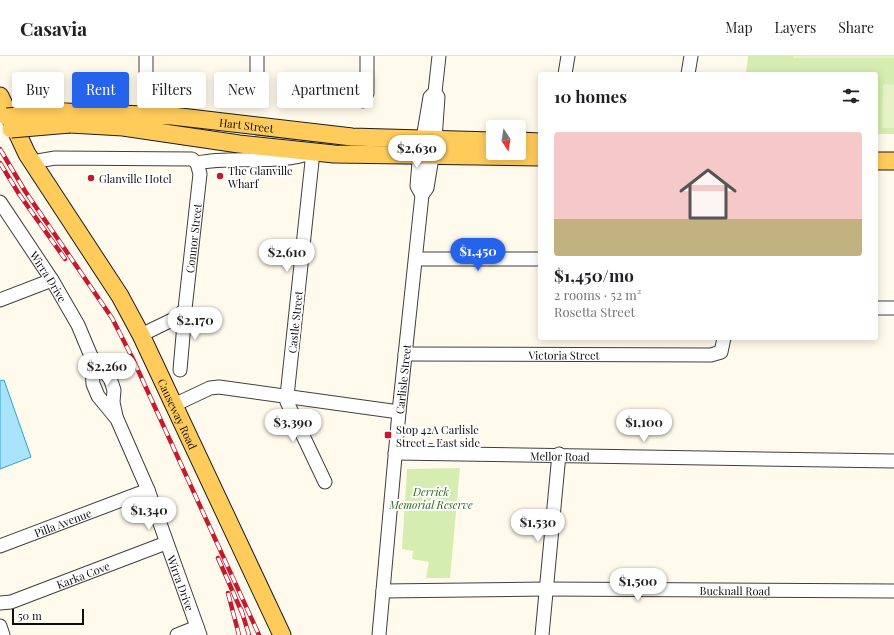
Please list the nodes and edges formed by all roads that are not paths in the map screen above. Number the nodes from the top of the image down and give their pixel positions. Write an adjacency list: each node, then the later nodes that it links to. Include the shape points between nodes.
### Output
1 (146, 56): 7 (street)
2 (257, 56): 8 (street)
3 (367, 56): 9 (street)
4 (439, 56): 19 (street, Carlisle Street, via 434,92 430,97)
5 (568, 56): 10 (street)
6 (690, 56): 11 (street)
7 (146, 72)
8 (257, 72)
9 (367, 72)
10 (565, 72)
11 (688, 72)
12 (0, 96): 26 (main road, Causeway Road, via 18,139)
13 (68, 118): 14 (main road, Hart Street, bridge); 15 (main road, Hart Street, bridge); 19 (main road, Hart Street, via 172,116); 22 (main road, Hart Street, via 239,144)
14 (0, 119)
15 (0, 131)
16 (526, 141): 18 (main road)
17 (486, 142): 19 (main road, Hart Street)
18 (538, 142)
19 (427, 147): 22 (main road, Hart Street); 23 (main road, Hart Street); 29 (street, Carlisle Street, via 417,186 422,195)
20 (878, 150): 21 (main road)
21 (894, 150)
22 (313, 152): 27 (street, Hart Street, via 298,158); 41 (street, Castle Street)
23 (538, 157)
24 (878, 161): 25 (main road)
25 (894, 161)
26 (32, 162): 27 (street, Hart Street, via 56,158 192,159); 36 (main road, Causeway Road, via 120,296)
27 (197, 162): 35 (street, Connor Street, via 200,174 187,304)
28 (0, 202): 31 (street, Wirra Drive)
29 (416, 259): 30 (street); 38 (street, Carlisle Street)
30 (538, 259)
31 (52, 280): 32 (street); 39 (street, Wirra Drive, via 78,326)
32 (0, 300)
33 (878, 308): 34 (street)
34 (894, 308)
35 (183, 313): 36 (street); 40 (street, Connor Street)
36 (141, 335): 42 (main road, Causeway Road)
37 (724, 340): 38 (street, Victoria Street, via 721,352 711,355)
38 (405, 354): 43 (street, Carlisle Street)
39 (91, 356): 44 (street, Wirra Drive, via 93,384 98,396); 44 (street, Wirra Drive, via 110,378)
40 (180, 370)
41 (287, 396): 42 (street, via 214,387); 43 (street); 48 (street, via 287,402)
42 (174, 405): 60 (main road, Causeway Road)
43 (399, 412): 45 (street, Carlisle Street)
44 (117, 419): 49 (street, Wirra Drive)
45 (395, 453): 46 (street, Mellor Road); 53 (street, Carlisle Street)
46 (559, 454): 47 (street, Mellor Road); 52 (street)
47 (894, 461)
48 (325, 482)
49 (148, 490): 50 (street, Wirra Drive); 51 (street, Pilla Avenue)
50 (166, 543): 55 (street, Karka Cove, via 11,602); 57 (street, Wirra Drive)
51 (0, 546)
52 (546, 589): 53 (street, Bucknall Road); 54 (street, Bucknall Road); 62 (street)
53 (383, 591): 61 (street, Carlisle Street)
54 (894, 591)
55 (0, 603)
56 (0, 626): 58 (street)
57 (198, 631): 59 (street)
58 (3, 635)
59 (177, 635)
60 (282, 635)
61 (379, 635)
62 (542, 635)

